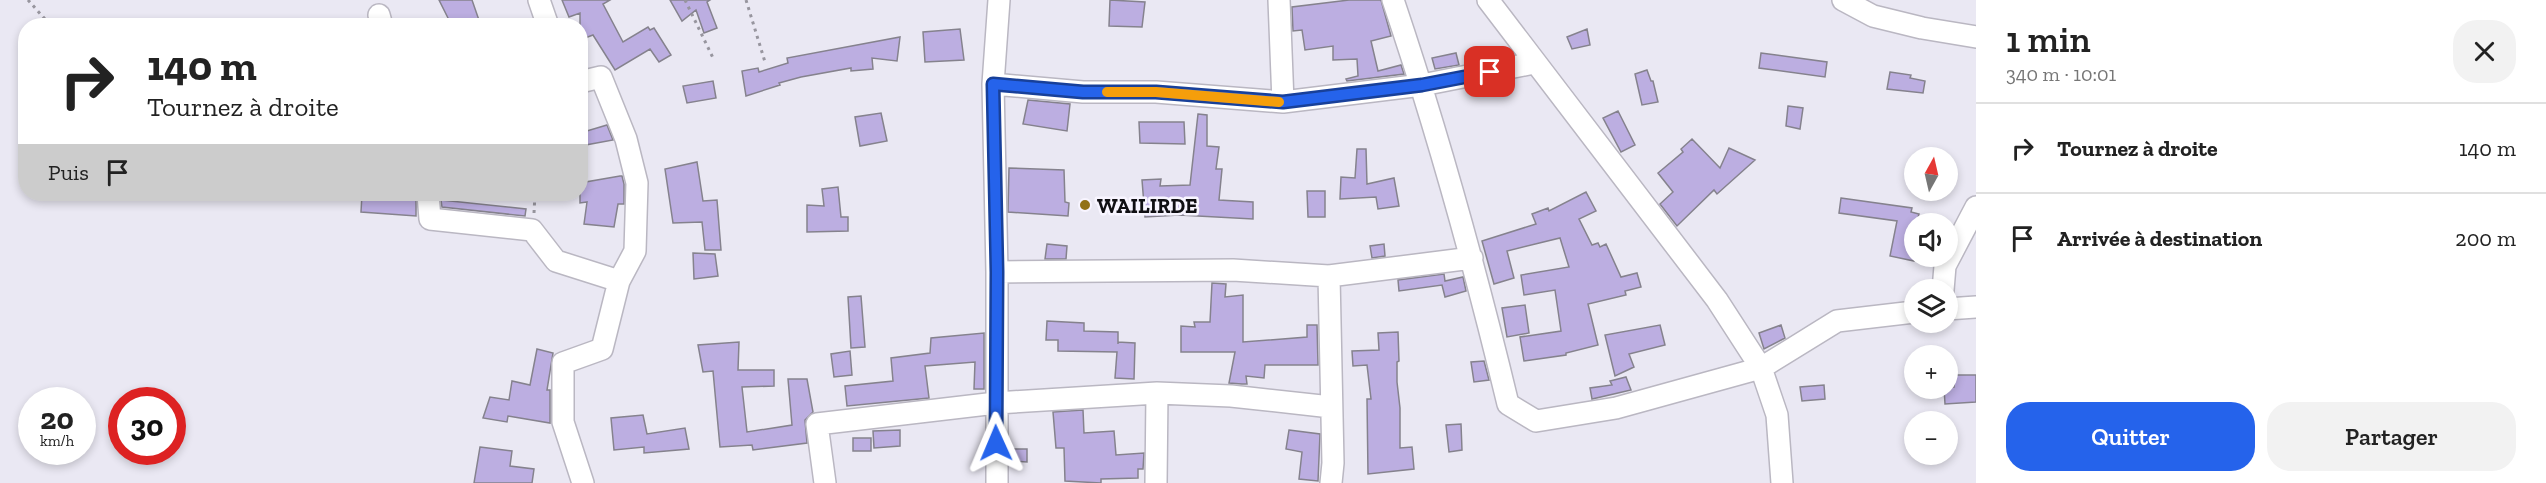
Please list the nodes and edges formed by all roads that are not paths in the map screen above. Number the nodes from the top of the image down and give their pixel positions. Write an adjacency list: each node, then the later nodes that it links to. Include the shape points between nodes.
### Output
1 (539, 0): 7 (street)
2 (999, 0): 11 (street)
3 (1279, 0): 13 (street)
4 (1393, 0): 12 (street)
5 (1488, 0): 9 (street)
6 (1843, 0): 8 (street, via 1873,16)
7 (545, 18)
8 (1976, 37)
9 (1534, 63): 12 (street); 24 (street, via 1717,300)
10 (588, 80): 20 (street, via 601,77 626,139 637,183 635,250)
11 (993, 84): 13 (street); 17 (street)
12 (1422, 85): 13 (street); 16 (street)
13 (1283, 102)
14 (429, 201): 20 (street, via 430,219 532,230 556,261)
15 (1976, 207): 19 (street, via 1945,266)
16 (1472, 258): 18 (street); 24 (street, via 1508,404 1536,421 1616,408)
17 (997, 272): 18 (street, via 1233,270); 26 (street)
18 (1329, 276): 27 (street)
19 (1944, 279)
20 (619, 281): 28 (street, via 602,349 563,363 563,422)
21 (1976, 307): 22 (street)
22 (1958, 308)
23 (1904, 313): 24 (street, via 1837,321)
24 (1761, 368): 33 (street, via 1777,415)
25 (1157, 393): 26 (street); 27 (street); 31 (street)
26 (996, 403): 29 (street, via 817,424); 30 (street)
27 (1331, 407): 32 (street)
28 (583, 483)
29 (825, 483)
30 (997, 483)
31 (1156, 483)
32 (1331, 483)
33 (1782, 483)

